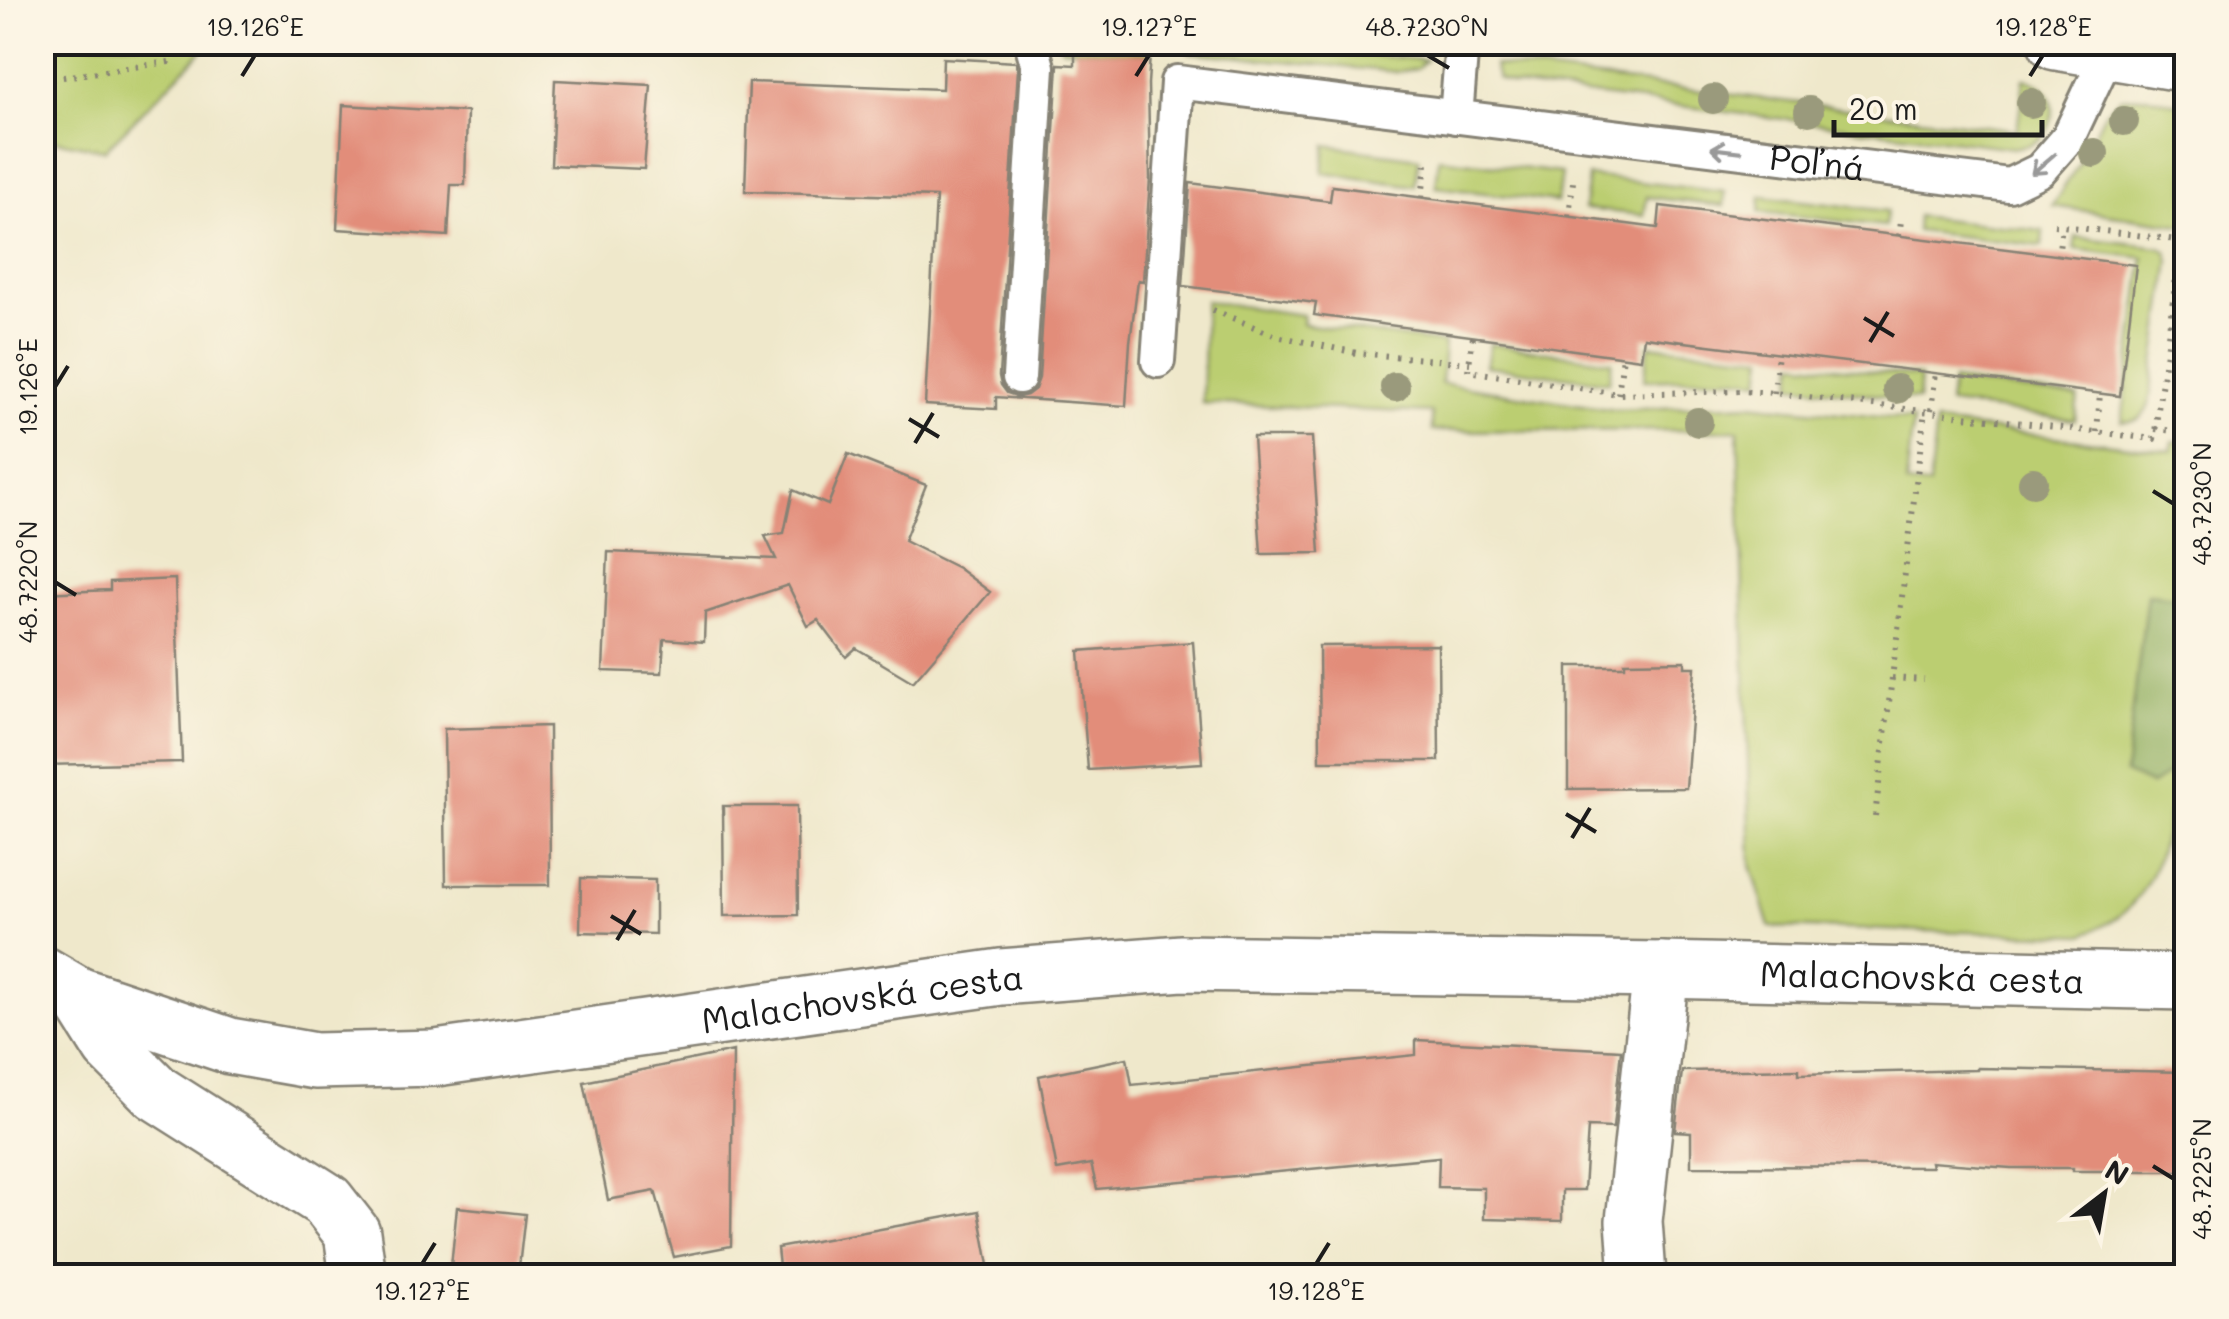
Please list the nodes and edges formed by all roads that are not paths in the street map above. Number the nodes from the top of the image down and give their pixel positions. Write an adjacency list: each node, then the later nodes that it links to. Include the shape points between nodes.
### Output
1 (1031, 42): 8 (lane, via 1038,67)
2 (1462, 42): 6 (lane)
3 (2056, 42): 4 (street)
4 (2108, 51): 5 (street); 6 (lane, Poľná, one-way to 6, via 2068,138 2040,170 2010,184)
5 (2186, 64)
6 (1456, 117): 7 (lane, Poľná, via 1177,82)
7 (1158, 361)
8 (1019, 377)
9 (1661, 970): 10 (street, Malachovská cesta); 11 (street, Malachovská cesta, via 1182,963 1001,977 436,1058 315,1061 230,1046); 13 (street, via 1634,1221)
10 (2186, 982)
11 (60, 984): 12 (street, Malachovská cesta, via 158,1093 327,1200 352,1233)
12 (358, 1276)
13 (1638, 1276)

